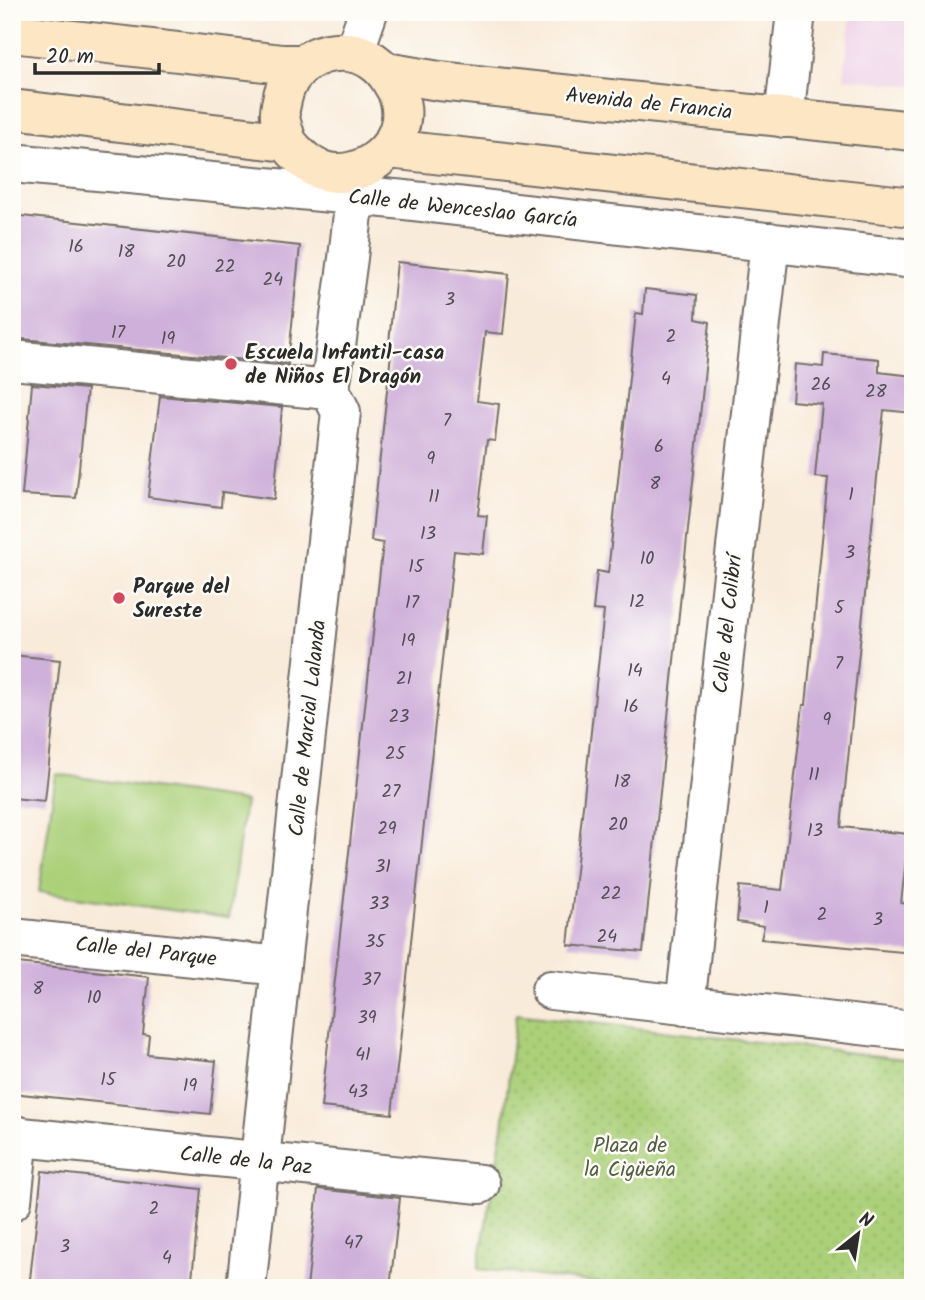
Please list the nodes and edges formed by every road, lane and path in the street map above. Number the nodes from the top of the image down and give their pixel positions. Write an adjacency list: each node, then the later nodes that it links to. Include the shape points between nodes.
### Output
1 (368, 12): 4 (street)
2 (796, 12): 8 (street)
3 (12, 33): 5 (street)
4 (354, 52): 5 (street, via 318,55); 6 (street, Avenida de Francia)
5 (302, 64): 10 (street, via 285,86 279,114)
6 (386, 72): 8 (street, Avenida de Francia); 11 (street, via 399,97 400,124)
7 (12, 109): 10 (street)
8 (784, 118): 9 (street, Avenida de Francia)
9 (913, 131)
10 (287, 142): 13 (street, via 315,168 334,172)
11 (389, 149): 13 (street); 14 (street)
12 (12, 163): 13 (street, Calle de Wenceslao García)
13 (354, 184): 15 (street, Calle de Wenceslao García, via 405,200); 18 (street, Calle de Marcial Lalanda)
14 (913, 207)
15 (770, 243): 16 (street, Calle de Wenceslao García); 22 (street, Calle del Colibrí)
16 (913, 259)
17 (12, 360): 18 (street)
18 (330, 390): 20 (street, Calle de Marcial Lalanda, via 341,412)
19 (12, 938): 20 (street, Calle del Parque)
20 (280, 966): 25 (street, Calle de Marcial Lalanda)
21 (551, 990): 22 (street)
22 (685, 1006): 23 (street)
23 (913, 1031)
24 (15, 1136): 25 (street, Calle de la Paz); 27 (street)
25 (259, 1161): 26 (street, Calle de la Paz); 28 (street, Calle de Marcial Lalanda)
26 (481, 1184)
27 (12, 1201)
28 (246, 1288)

